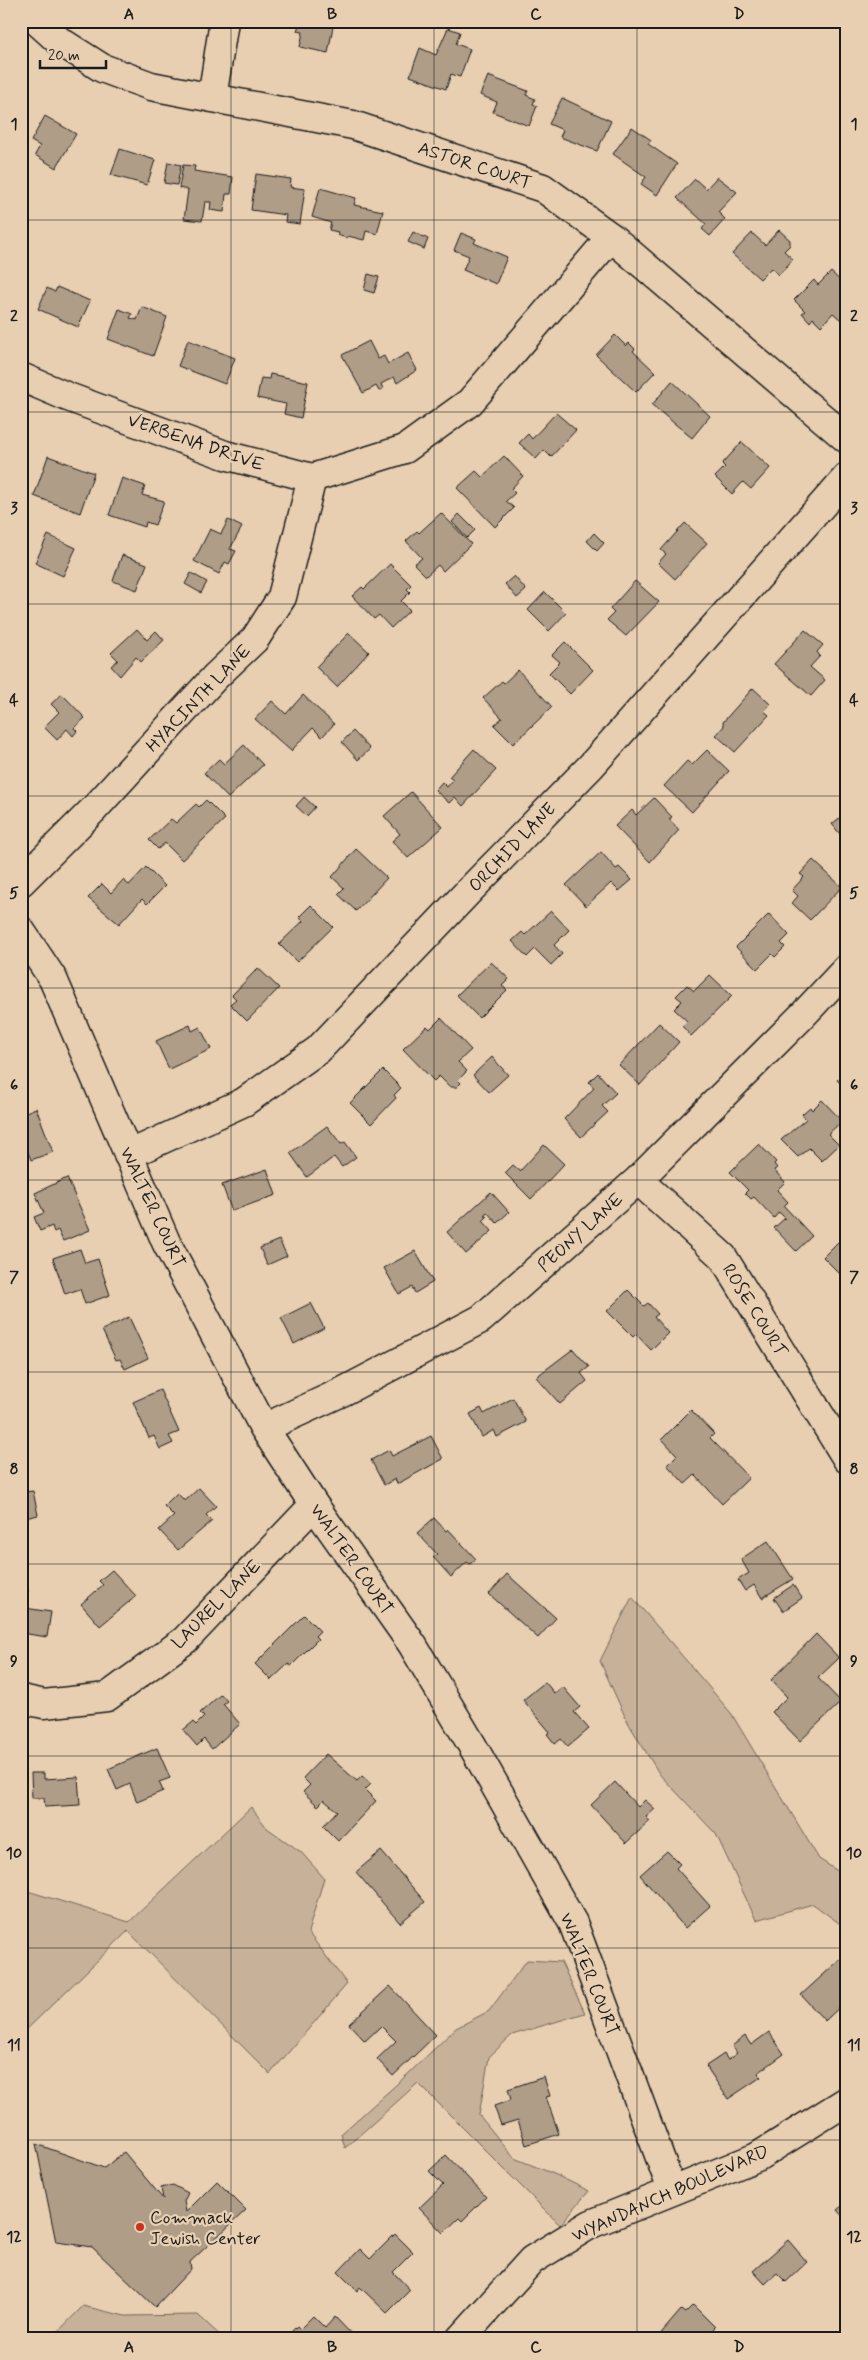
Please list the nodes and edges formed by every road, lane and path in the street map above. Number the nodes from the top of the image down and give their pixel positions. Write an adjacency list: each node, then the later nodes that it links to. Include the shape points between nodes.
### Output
1 (37, 21): 3 (street, ASTOR COURT, via 58,40 102,68 151,86)
2 (224, 21): 3 (street)
3 (212, 98): 4 (street, ASTOR COURT, via 353,125 544,188)
4 (610, 237): 6 (street, ASTOR COURT); 8 (street, via 470,402 405,448)
5 (21, 377): 8 (street, VERBENA DRIVE, via 225,455)
6 (847, 439)
7 (847, 477): 12 (street, ORCHID LANE, via 591,766 318,1050 244,1102)
8 (312, 478): 9 (street, HYACINTH LANE, via 282,597 255,638)
9 (21, 882)
10 (21, 931): 12 (street, WALTER COURT, via 53,979)
11 (847, 968): 13 (street, PEONY LANE)
12 (128, 1155): 14 (street, WALTER COURT, via 166,1242)
13 (638, 1180): 14 (street, PEONY LANE, via 481,1319 342,1392); 15 (street, ROSE COURT, via 722,1257)
14 (264, 1428): 16 (street, WALTER COURT)
15 (847, 1459)
16 (314, 1505): 17 (street, LAUREL LANE, via 185,1640 107,1697 44,1704); 19 (street, WALTER COURT, via 412,1644 573,1924)
17 (21, 1699)
18 (847, 2101): 19 (street, WYANDANCH BOULEVARD, via 757,2157)
19 (672, 2190): 20 (street, WYANDANCH BOULEVARD, via 591,2224 532,2260)
20 (460, 2339)

